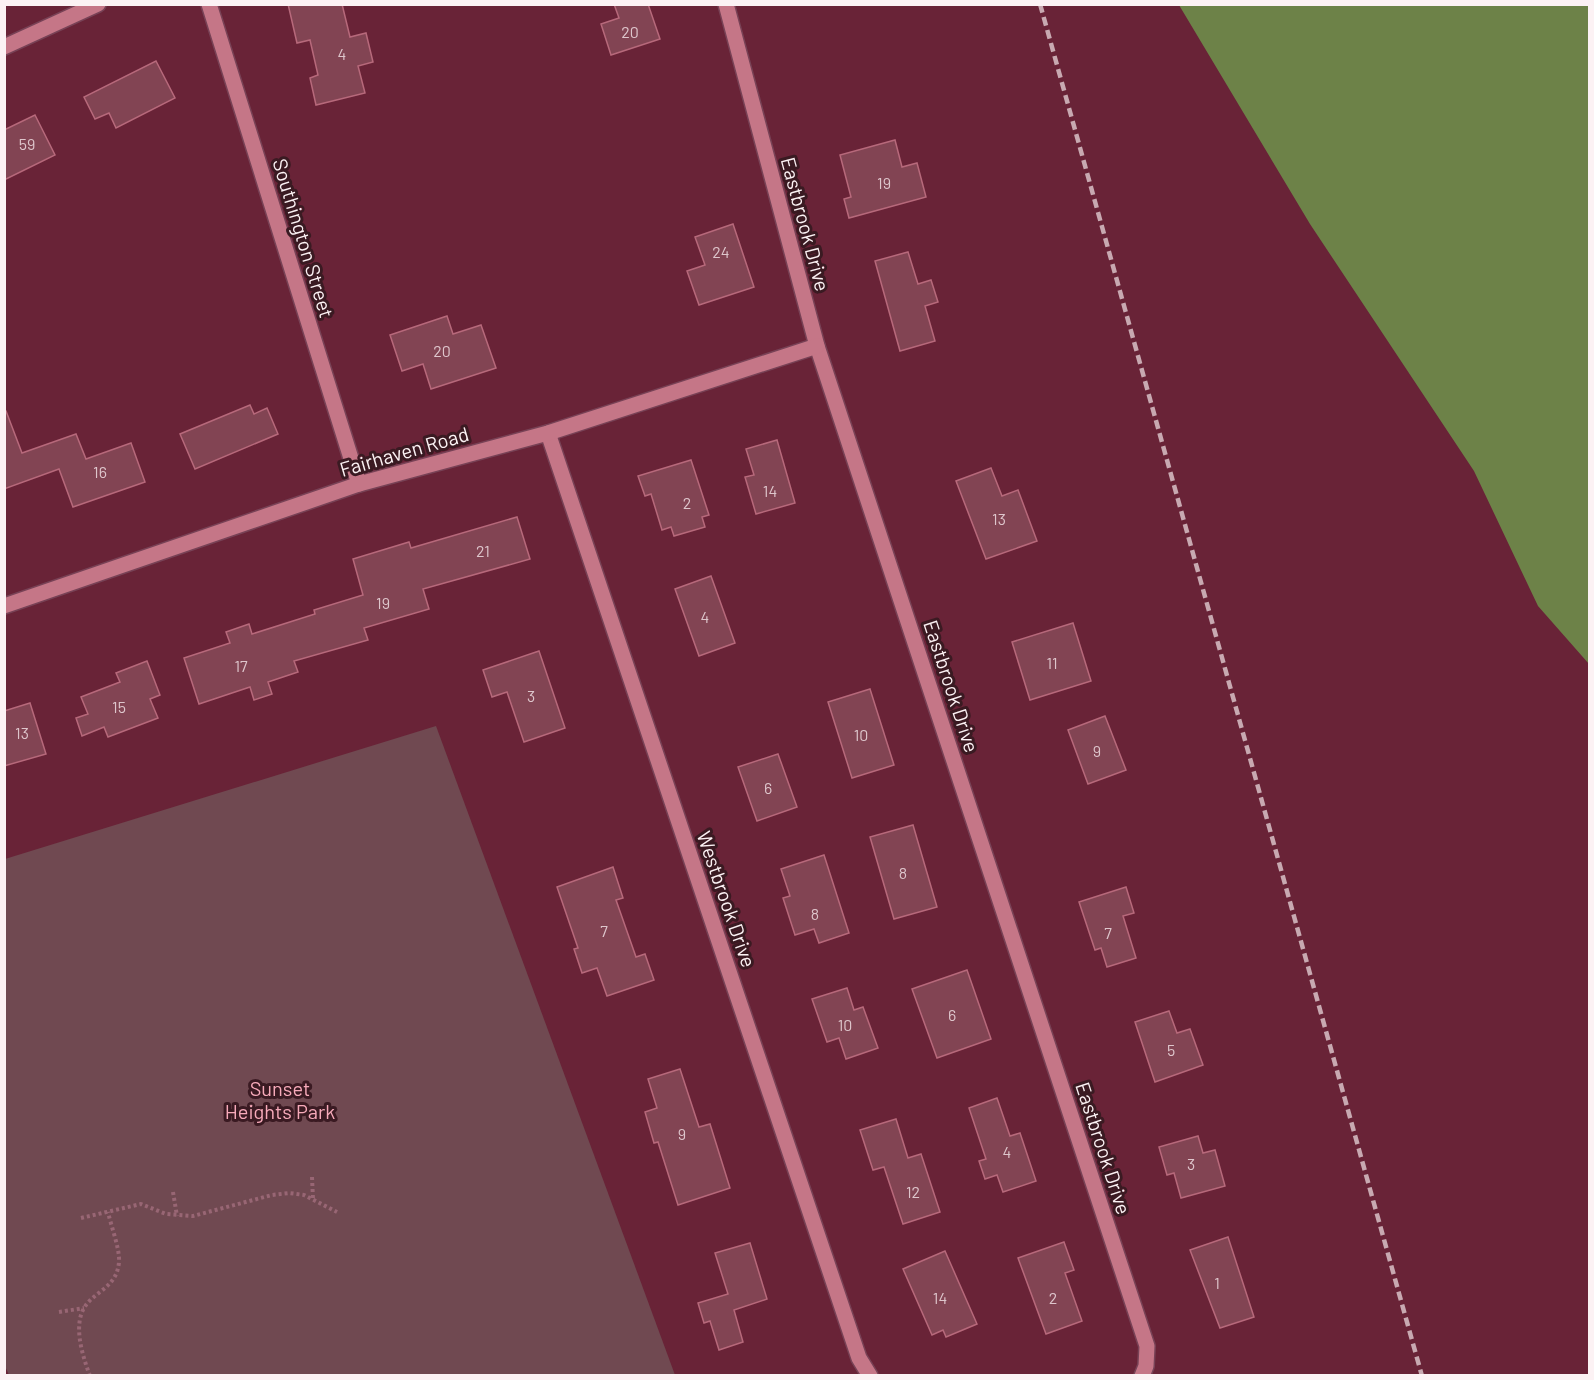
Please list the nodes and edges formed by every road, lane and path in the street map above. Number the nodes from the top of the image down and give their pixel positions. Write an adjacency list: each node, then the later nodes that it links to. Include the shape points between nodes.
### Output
1 (98, 4): 4 (street)
2 (209, 4): 7 (street, Southington Street)
3 (726, 4): 5 (street, Eastbrook Drive)
4 (4, 47)
5 (817, 346): 6 (street, Fairhaven Road); 20 (street, Eastbrook Drive, via 1147,1346)
6 (548, 433): 7 (street, Fairhaven Road); 19 (street, Westbrook Drive, via 859,1358)
7 (358, 484): 8 (street, Fairhaven Road)
8 (4, 606)
9 (312, 1177): 11 (path)
10 (173, 1192): 14 (path)
11 (313, 1199): 13 (path); 14 (path, via 289,1193 272,1195 208,1214)
12 (108, 1212): 14 (path, via 141,1204); 15 (path); 16 (path, via 119,1261 110,1284)
13 (338, 1212)
14 (177, 1216)
15 (81, 1218)
16 (84, 1308): 17 (path); 18 (path, via 81,1350)
17 (59, 1312)
18 (90, 1376)
19 (870, 1376)
20 (1142, 1376)

